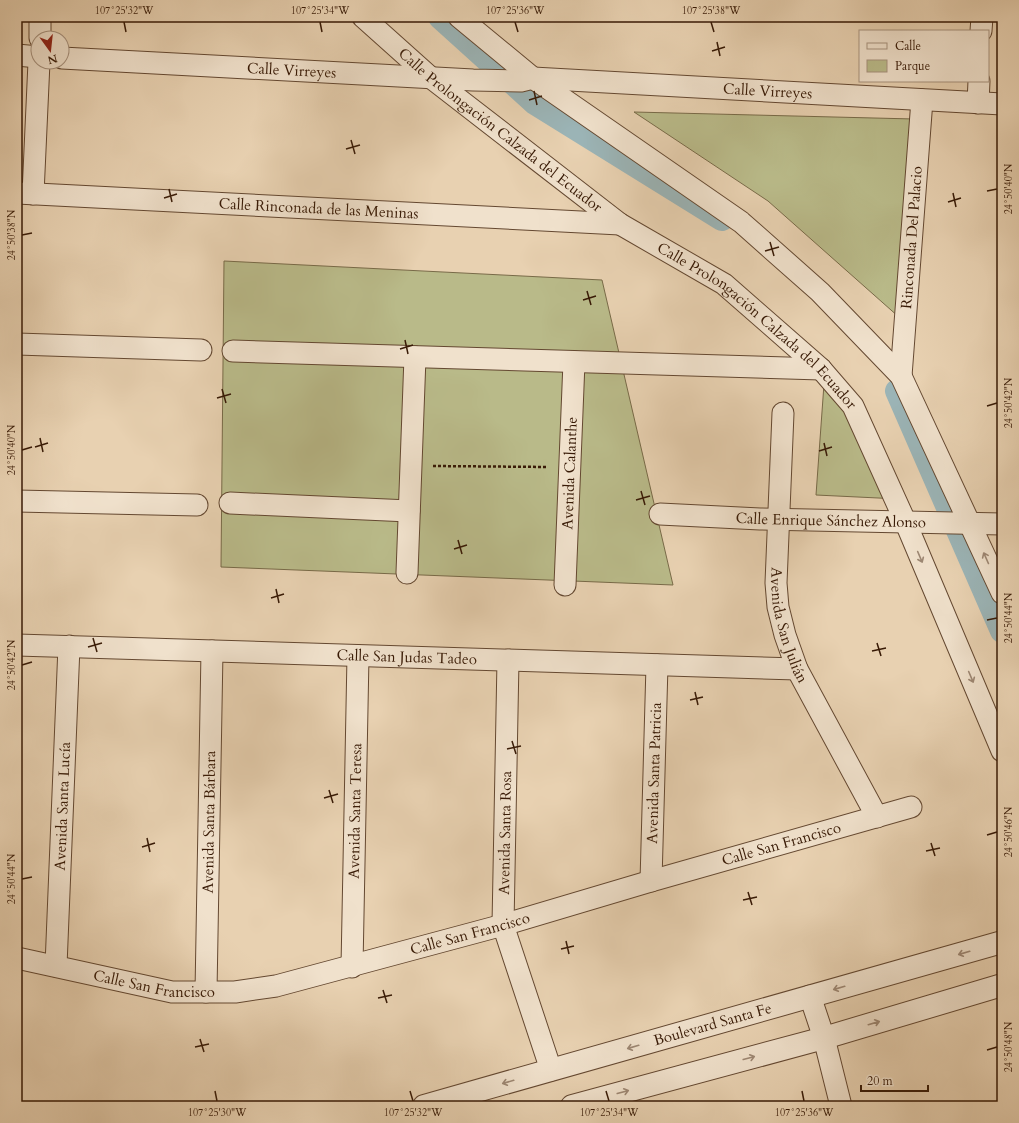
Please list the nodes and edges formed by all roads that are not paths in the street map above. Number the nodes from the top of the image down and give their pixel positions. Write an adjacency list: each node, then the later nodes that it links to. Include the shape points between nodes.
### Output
1 (40, 17): 5 (street)
2 (363, 17): 11 (street, Calle Prolongación Calzada del Ecuador)
3 (459, 17): 12 (street)
4 (982, 17): 6 (street)
5 (40, 30)
6 (981, 30)
7 (17, 55): 8 (street)
8 (30, 56)
9 (70, 58): 11 (street, Calle Virreyes)
10 (38, 70): 17 (street)
11 (430, 77): 12 (street, Calle Virreyes); 18 (street, Calle Prolongación Calzada del Ecuador)
12 (527, 80): 14 (street, Calle Virreyes); 25 (street, via 741,222 820,292)
13 (979, 82): 15 (street)
14 (922, 100): 15 (street, Calle Virreyes); 25 (street, Rinconada Del Palacio)
15 (978, 103): 16 (street, Calle Virreyes)
16 (1002, 104)
17 (25, 194): 18 (street, Calle Rinconada de las Meninas)
18 (620, 224): 24 (street, Calle Prolongación Calzada del Ecuador, via 724,284)
19 (17, 344): 20 (street)
20 (201, 350)
21 (233, 351): 22 (street)
22 (415, 357): 23 (street); 30 (street)
23 (574, 362): 24 (street); 37 (street, Avenida Calanthe)
24 (821, 369): 33 (street, Calle Prolongación Calzada del Ecuador, via 853,406)
25 (900, 376): 34 (street)
26 (783, 413): 32 (street, Avenida San Julián)
27 (17, 501): 29 (street)
28 (230, 502): 30 (street)
29 (197, 505)
30 (409, 511): 36 (street)
31 (660, 514): 32 (street, Calle Enrique Sánchez Alonso)
32 (780, 519): 33 (street, Calle Enrique Sánchez Alonso); 45 (street, Avenida San Julián, via 776,583 778,607)
33 (905, 521): 34 (street, Calle Enrique Sánchez Alonso); 46 (street, Calle Prolongación Calzada del Ecuador, one-way to 46)
34 (964, 522): 35 (street, Calle Enrique Sánchez Alonso); 38 (street, one-way to 34)
35 (1002, 524)
36 (407, 573)
37 (565, 585)
38 (1002, 593)
39 (17, 645): 40 (street, Calle San Judas Tadeo)
40 (68, 646): 41 (street, Calle San Judas Tadeo); 53 (street, Avenida Santa Lucía)
41 (212, 651): 42 (street, Calle San Judas Tadeo); 56 (street, Avenida Santa Bárbara)
42 (358, 656): 43 (street, Calle San Judas Tadeo); 54 (street, Avenida Santa Teresa)
43 (508, 660): 44 (street, Calle San Judas Tadeo); 50 (street, Avenida Santa Rosa)
44 (657, 665): 45 (street, Calle San Judas Tadeo); 49 (street, Avenida Santa Patricia)
45 (797, 669): 48 (street, Avenida San Julián)
46 (1002, 751)
47 (911, 807): 48 (street, Calle San Francisco)
48 (877, 817): 49 (street, Calle San Francisco)
49 (651, 881): 50 (street, Calle San Francisco)
50 (503, 925): 54 (street, Calle San Francisco); 59 (street, Avenida Santa Rosa)
51 (1002, 942): 57 (street, Boulevard Santa Fe, one-way to 57)
52 (17, 958): 53 (street, Calle San Francisco)
53 (56, 966): 56 (street, Calle San Francisco, via 172,992)
54 (352, 967): 56 (street, Calle San Francisco, via 276,986 235,992)
55 (1002, 985): 58 (street, one-way to 55)
56 (206, 992)
57 (810, 996): 58 (street); 59 (street, Boulevard Santa Fe, one-way to 59)
58 (824, 1038): 61 (street, one-way to 58); 62 (street)
59 (551, 1070): 60 (street, Boulevard Santa Fe, one-way to 60)
60 (424, 1106)
61 (572, 1106)
62 (841, 1106)

